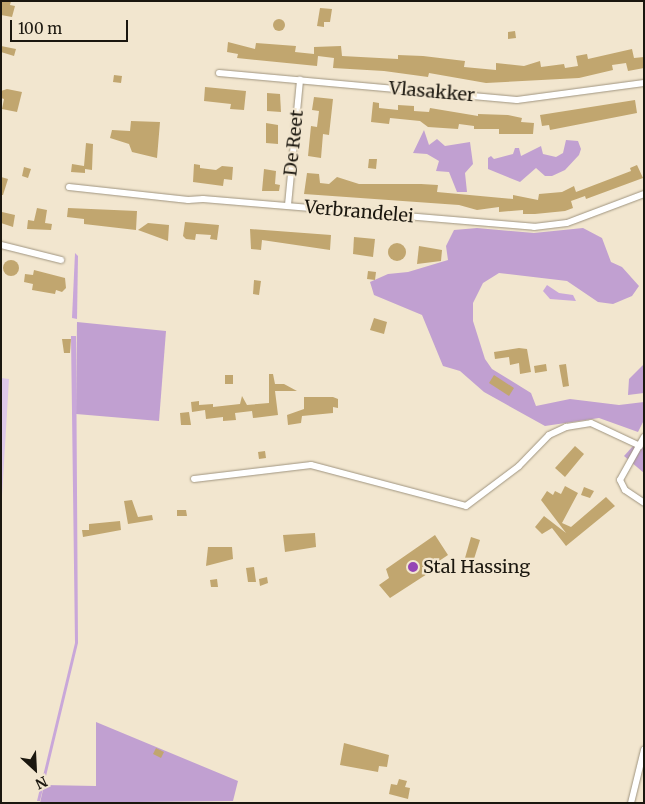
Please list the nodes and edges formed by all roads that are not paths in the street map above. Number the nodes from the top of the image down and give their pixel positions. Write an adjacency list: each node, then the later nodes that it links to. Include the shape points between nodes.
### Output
1 (219, 73): 2 (street, Vlasakker)
2 (300, 80): 3 (street, Vlasakker, via 517,100); 6 (street, De Reet)
3 (644, 83)
4 (69, 187): 6 (street, Verbrandelei, via 188,200)
5 (644, 194): 6 (street, Verbrandelei, via 551,227)
6 (288, 205)
7 (1, 244): 8 (street)
8 (62, 260)
9 (644, 437): 10 (street)
10 (640, 446): 11 (street, via 591,423 566,427 549,435 520,466 466,506 311,465); 12 (street, via 620,480 625,490)
11 (194, 479)
12 (644, 503)
13 (644, 750): 14 (street)
14 (632, 803)

